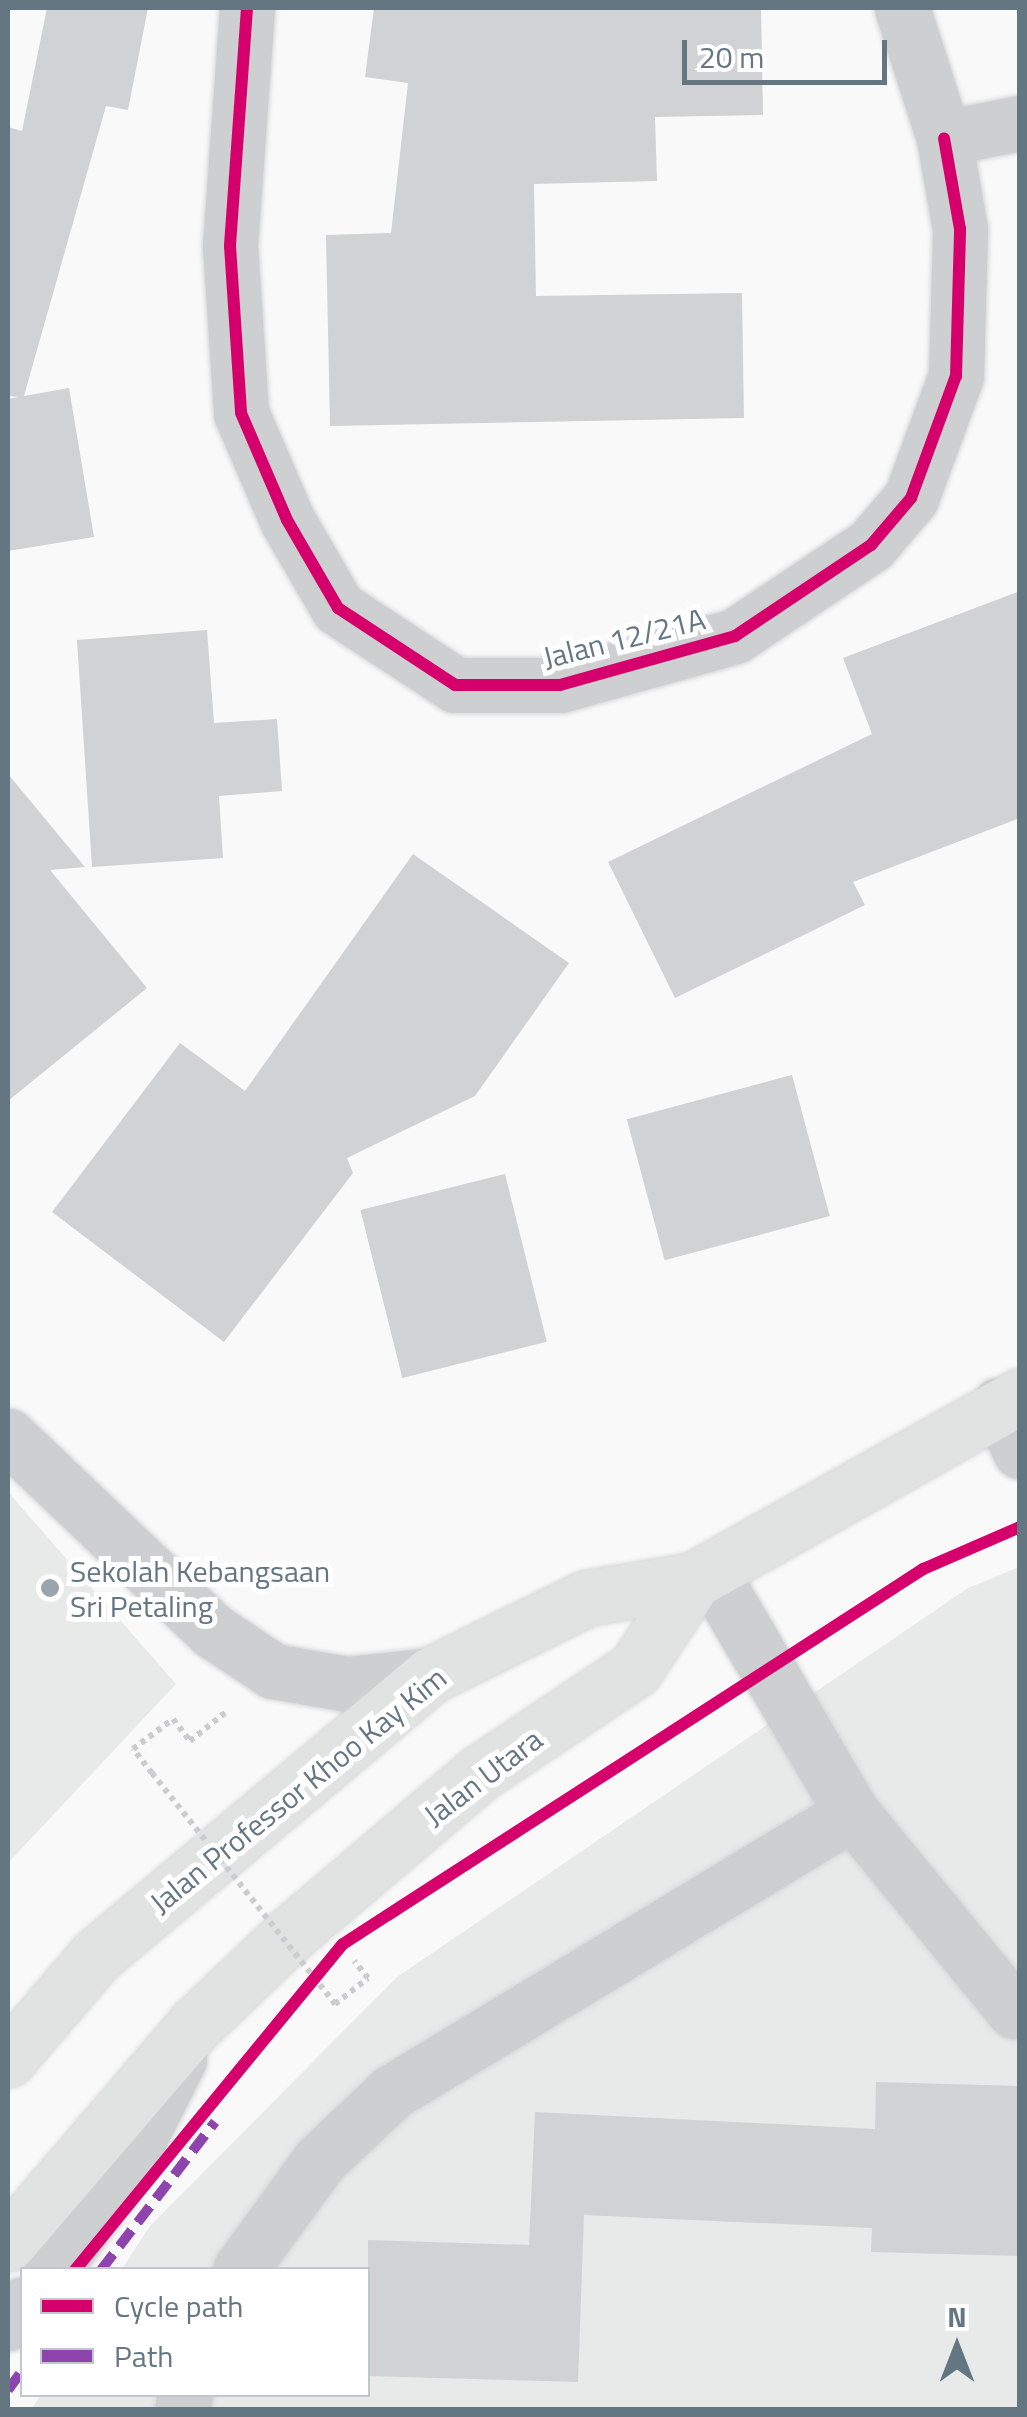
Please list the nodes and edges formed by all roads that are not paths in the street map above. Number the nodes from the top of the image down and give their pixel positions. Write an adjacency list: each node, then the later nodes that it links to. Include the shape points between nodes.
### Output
1 (248, 8): 4 (street, Jalan 12/21A, via 230,246 242,413 287,520 338,608 455,685 560,685 735,636 872,544 911,498 956,376 960,229)
2 (902, 8): 4 (street, Jalan 12/21A)
3 (1020, 123): 4 (street)
4 (944, 138)
5 (1013, 1418): 7 (main road, Jalan Utara)
6 (8, 1436): 8 (street, via 213,1630 273,1671 347,1684)
7 (702, 1575): 8 (main road, Jalan Professor Khoo Kay Kim, via 587,1598); 9 (street); 11 (main road, Jalan Utara, via 635,1669 482,1772 288,1936)
8 (431, 1675): 12 (main road, Jalan Professor Khoo Kay Kim, via 96,1956)
9 (852, 1813): 10 (street); 15 (street, via 392,2092 320,2160)
10 (1014, 2011)
11 (196, 2024): 13 (main road, Jalan Utara); 14 (street, via 121,2175)
12 (8, 2059)
13 (8, 2243)
14 (54, 2267)
15 (242, 2267)

